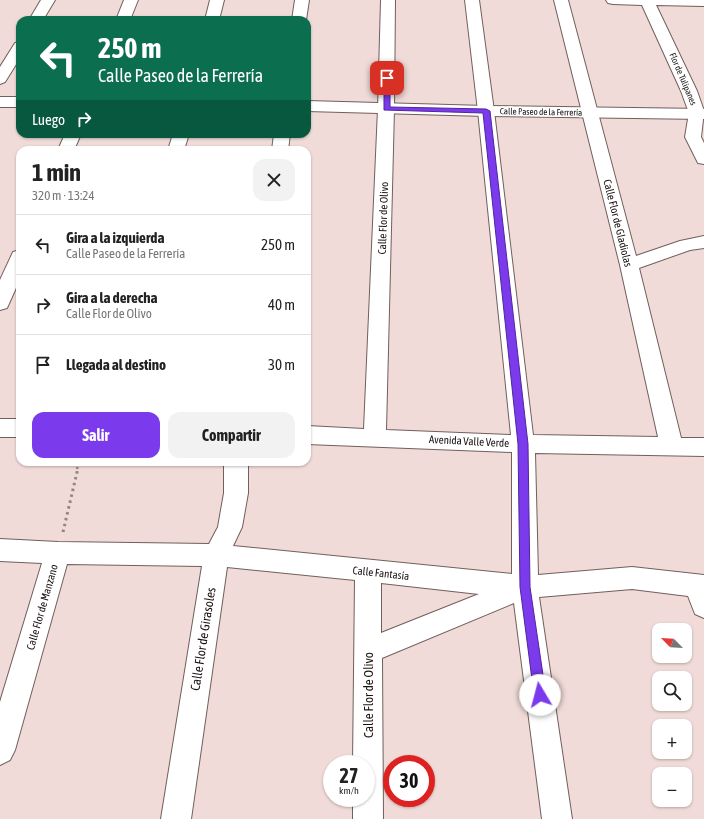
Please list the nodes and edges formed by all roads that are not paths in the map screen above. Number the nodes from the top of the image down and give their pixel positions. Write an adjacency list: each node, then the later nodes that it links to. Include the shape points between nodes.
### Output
1 (48, 0): 11 (street)
2 (131, 0): 12 (street)
3 (217, 0): 13 (street)
4 (302, 0): 14 (street)
5 (388, 0): 20 (street, Calle Flor de Olivo)
6 (472, 0): 21 (street)
7 (561, 0): 22 (street, Calle Flor de Gladiolas)
8 (613, 0): 9 (street)
9 (647, 0): 10 (street); 23 (street, Flor de Tulipanes)
10 (704, 2)
11 (38, 16)
12 (125, 16)
13 (213, 16)
14 (300, 16)
15 (16, 53): 16 (street)
16 (0, 79)
17 (0, 102): 18 (street)
18 (16, 102)
19 (311, 106): 20 (street, Calle Paseo de la Ferrería)
20 (386, 109): 21 (street, Calle Paseo de la Ferrería); 33 (street, Calle Flor de Olivo)
21 (486, 111): 22 (street, Calle Paseo de la Ferrería); 34 (street)
22 (590, 112): 23 (street, Calle Paseo de la Ferrería); 27 (street, Calle Flor de Gladiolas)
23 (701, 114): 24 (street, Flor de Tulipanes, via 693,137)
24 (704, 159)
25 (704, 242): 27 (street, via 687,245)
26 (16, 265): 28 (street)
27 (629, 266): 35 (street, Calle Flor de Gladiolas)
28 (0, 302): 29 (street)
29 (16, 303)
30 (0, 428): 31 (street)
31 (16, 428)
32 (311, 435): 33 (street, Avenida Valle Verde)
33 (375, 437): 34 (street, Avenida Valle Verde)
34 (523, 444): 35 (street, Avenida Valle Verde); 42 (street)
35 (672, 447): 36 (street, Avenida Valle Verde)
36 (704, 447)
37 (236, 466): 40 (street, Calle Flor de Girasoles, via 236,493 230,527)
38 (58, 553): 39 (street, Calle Fantasía); 40 (street, Calle Fantasía); 45 (street, Calle Flor de Manzano)
39 (6, 554)
40 (216, 555): 41 (street, Calle Fantasía); 46 (street, Calle Flor de Girasoles)
41 (368, 572): 42 (street, Calle Fantasía); 44 (street, Calle Flor de Olivo)
42 (525, 587): 43 (street, Calle Fantasía, via 632,578); 44 (street); 48 (street)
43 (702, 593)
44 (368, 651): 47 (street, Calle Flor de Olivo)
45 (0, 750)
46 (176, 819)
47 (368, 819)
48 (557, 819)

